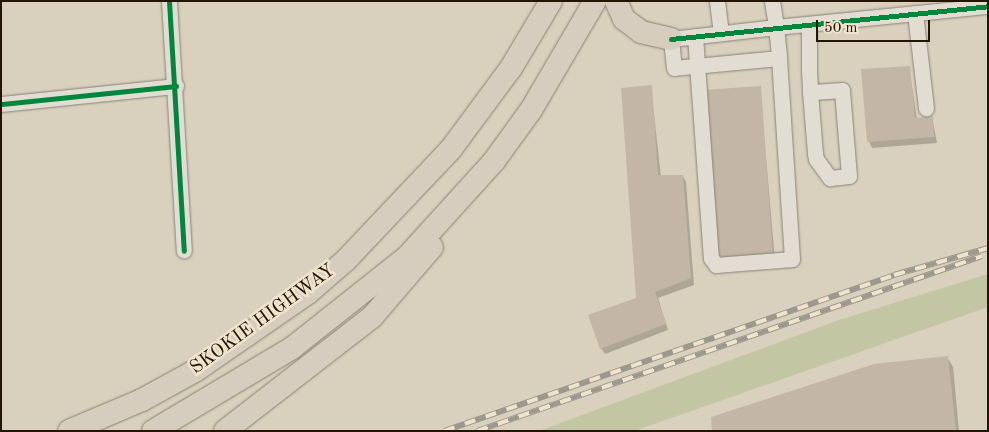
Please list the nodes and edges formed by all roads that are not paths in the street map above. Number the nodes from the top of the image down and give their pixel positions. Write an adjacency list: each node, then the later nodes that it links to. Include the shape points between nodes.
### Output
1 (169, 1): 16 (street)
2 (551, 1): 22 (highway, SKOKIE HIGHWAY, via 511,68 456,143 346,260 308,293 194,370)
3 (595, 1): 20 (highway, SKOKIE HIGHWAY, via 531,110)
4 (616, 1): 13 (highway, via 624,19 641,32)
5 (717, 1): 11 (street)
6 (772, 1): 10 (street)
7 (988, 6): 8 (street)
8 (920, 9): 9 (street); 19 (street)
9 (809, 24): 10 (street); 17 (street)
10 (776, 27): 11 (street); 14 (street)
11 (721, 33): 12 (street)
12 (695, 36): 13 (street); 15 (street)
13 (671, 39): 15 (street, via 674,68)
14 (779, 58): 15 (street); 15 (street, via 792,258 718,265 711,258)
15 (697, 64)
16 (176, 86): 18 (street); 21 (street)
17 (810, 92): 17 (street, via 842,90 849,176 830,178 819,166)
18 (1, 104)
19 (926, 108)
20 (494, 161): 23 (highway, SKOKIE HIGHWAY, via 408,256 331,321); 25 (highway, via 413,273 372,317)
21 (184, 250)
22 (78, 427): 24 (highway, SKOKIE HIGHWAY)
23 (162, 428)
24 (60, 431)
25 (225, 431)

